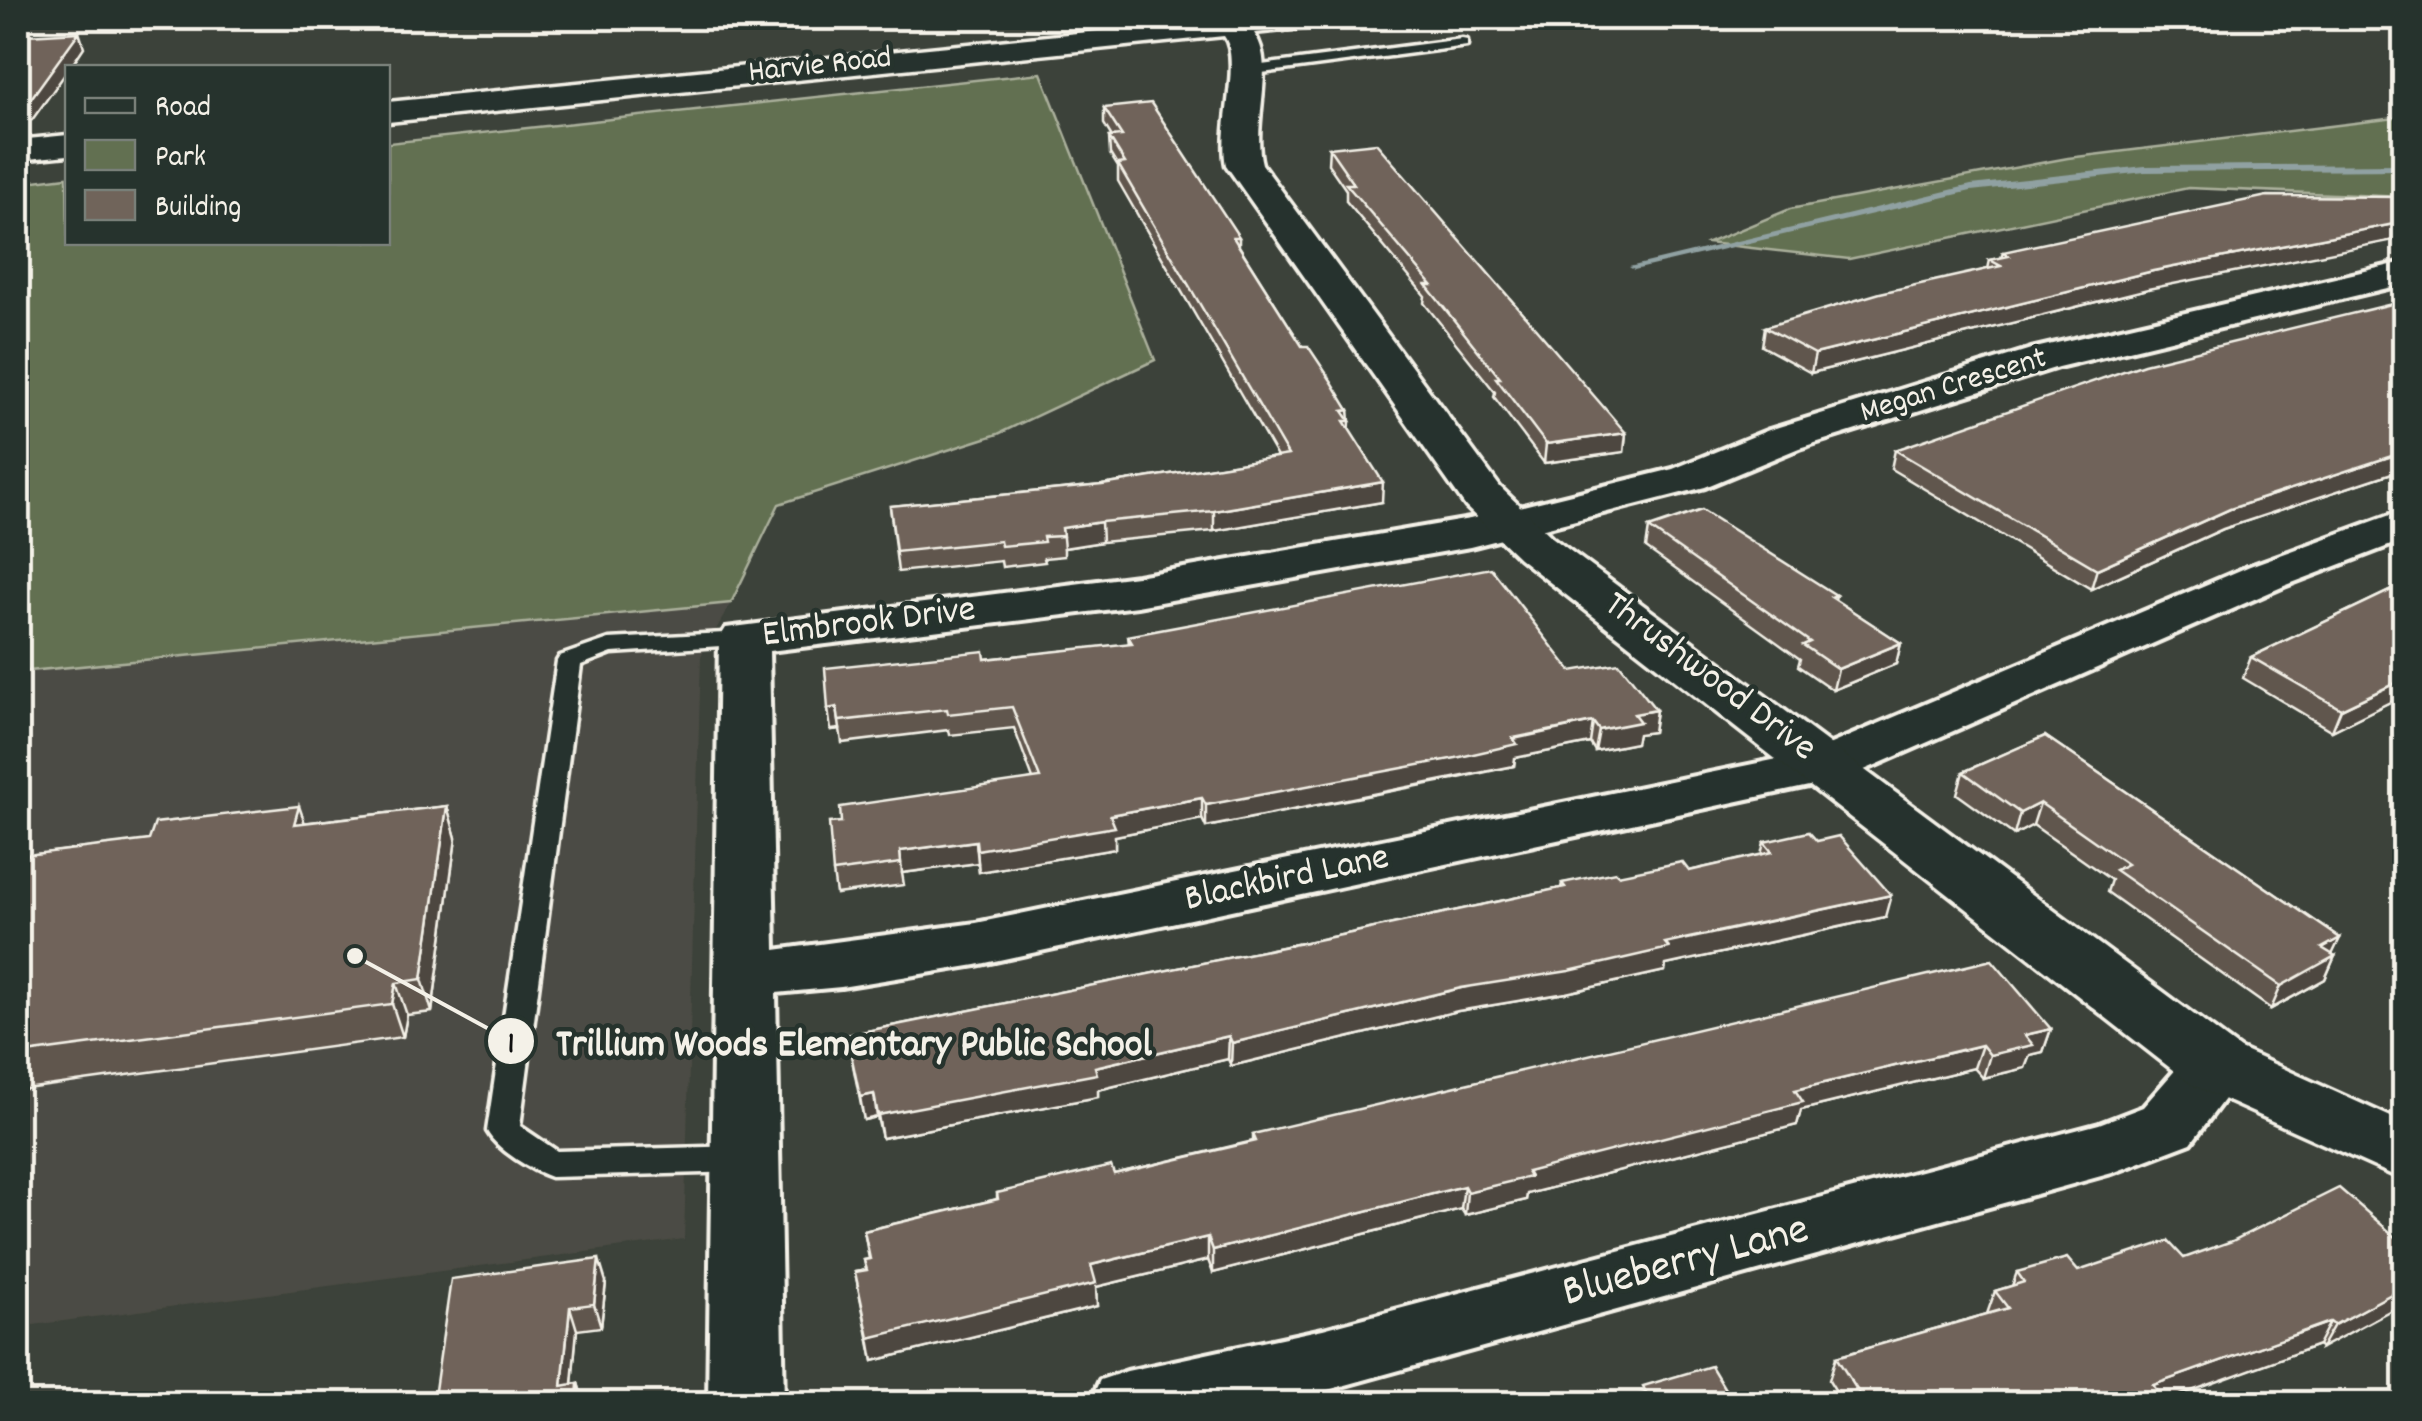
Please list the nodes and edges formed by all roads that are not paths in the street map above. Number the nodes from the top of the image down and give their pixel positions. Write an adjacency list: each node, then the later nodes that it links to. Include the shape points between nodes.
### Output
1 (1312, 18): 3 (street, Harvie Road)
2 (1462, 44): 3 (lane)
3 (1239, 48): 4 (street, Harvie Road); 8 (street, Thrushwood Drive, via 1235,124 1244,165 1483,497)
4 (390, 112)
5 (65, 145): 6 (street)
6 (18, 150)
7 (2404, 273): 8 (street, Megan Crescent, via 2045,358 1784,439 1689,478)
8 (1510, 524): 10 (street, Elmbrook Drive, via 1137,591); 11 (street, Thrushwood Drive)
9 (2404, 524): 11 (street, via 2267,576)
10 (744, 639): 12 (street, Elmbrook Drive); 15 (lane, via 609,646 569,661 504,1131 552,1164)
11 (1827, 766): 12 (street, Blackbird Lane, via 976,944); 13 (street, Thrushwood Drive)
12 (744, 974): 15 (street, Elmbrook Drive)
13 (2216, 1067): 14 (street, Thrushwood Drive); 17 (street, Blueberry Lane, via 2167,1125 2112,1147 1323,1361)
14 (2404, 1153)
15 (744, 1159): 16 (street, Elmbrook Drive)
16 (746, 1404)
17 (1127, 1404)

